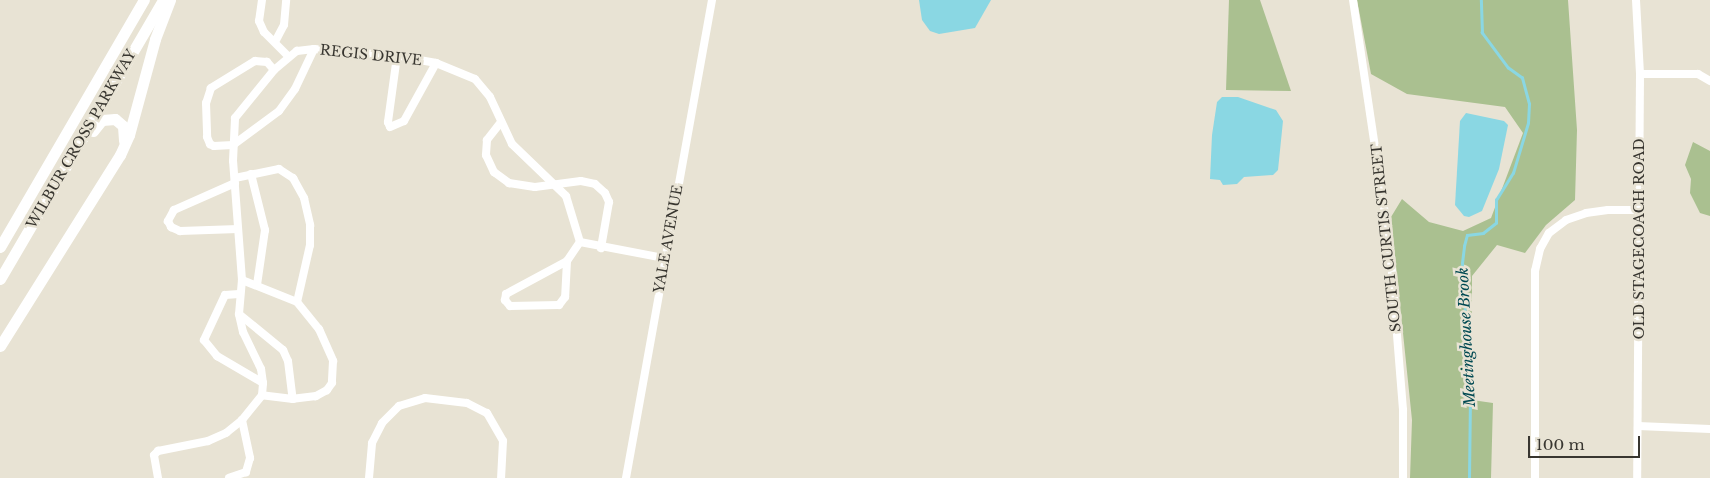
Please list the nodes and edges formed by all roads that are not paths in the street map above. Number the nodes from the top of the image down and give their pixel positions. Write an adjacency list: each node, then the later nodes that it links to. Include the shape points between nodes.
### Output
1 (144, 0): 27 (highway, WILBUR CROSS PARKWAY)
2 (162, 0): 20 (highway, WILBUR CROSS PARKWAY)
3 (170, 0): 18 (highway)
4 (262, 0): 9 (street, via 260,21 264,32)
5 (286, 0): 9 (street, via 284,25)
6 (712, 0): 29 (street, YALE AVENUE)
7 (1353, 0): 49 (street, SOUTH CURTIS STREET, via 1390,248 1403,410)
8 (1636, 0): 15 (street, OLD STAGECOACH ROAD)
9 (276, 40): 12 (street)
10 (314, 49): 11 (street, REGIS DRIVE); 12 (street, REGIS DRIVE, via 297,51); 19 (street, via 295,89 279,111)
11 (396, 56): 13 (street, REGIS DRIVE); 13 (street, via 390,127 404,121)
12 (289, 57): 14 (street, REGIS DRIVE)
13 (436, 63): 17 (street, REGIS DRIVE, via 475,79 490,97)
14 (274, 70): 19 (street, REGIS DRIVE, via 235,118); 19 (street, via 267,62 255,61 211,88 206,103 207,137 214,146)
15 (1640, 74): 16 (street, via 1698,74); 24 (street, OLD STAGECOACH ROAD)
16 (1710, 81)
17 (501, 122): 23 (street, REGIS DRIVE, via 512,144); 23 (street, via 487,140 486,155 494,172 509,183 535,187)
18 (124, 143): 20 (highway, via 120,122 109,118 99,122); 37 (highway, via 114,165)
19 (233, 145): 22 (street, REGIS DRIVE)
20 (74, 153): 31 (highway, WILBUR CROSS PARKWAY)
21 (251, 174): 22 (street); 33 (street, via 265,230); 35 (street, via 264,170 287,172 304,198 310,225 310,245)
22 (235, 180): 25 (street, REGIS DRIVE); 25 (street, via 174,210 168,221 171,227 180,231)
23 (556, 183): 26 (street, REGIS DRIVE, via 566,196); 28 (street, via 581,181 595,184 605,193 609,202)
24 (1640, 210): 42 (street, OLD STAGECOACH ROAD); 50 (street, via 1608,210 1566,220 1549,233 1540,249 1535,271)
25 (238, 229): 32 (street, REGIS DRIVE)
26 (580, 242): 28 (street); 30 (street)
27 (0, 247)
28 (601, 248): 29 (street)
29 (664, 258): 48 (street, YALE AVENUE)
30 (567, 261): 30 (street, via 506,294 505,300 510,306 559,305 565,297)
31 (0, 279)
32 (242, 280): 33 (street); 34 (street, REGIS DRIVE)
33 (257, 285): 35 (street)
34 (240, 294): 36 (street, REGIS DRIVE); 38 (street, via 225,295 204,340 217,356)
35 (297, 302): 40 (street, via 328,344 334,373 327,390)
36 (239, 314): 38 (street, REGIS DRIVE, via 243,332 261,369); 40 (street, via 283,350 288,361)
37 (0, 346)
38 (263, 383): 39 (street, REGIS DRIVE)
39 (262, 395): 40 (street); 41 (street)
40 (293, 399)
41 (242, 420): 44 (street, via 226,433 208,441 158,451 154,455); 45 (street, via 250,458 246,472)
42 (1638, 426): 43 (street); 51 (street, OLD STAGECOACH ROAD)
43 (1710, 429)
44 (158, 478)
45 (229, 478)
46 (369, 478): 47 (street, via 372,443 382,423 400,406 425,398 467,403 487,413 503,441)
47 (500, 478)
48 (626, 478)
49 (1403, 478)
50 (1535, 478)
51 (1637, 478)

